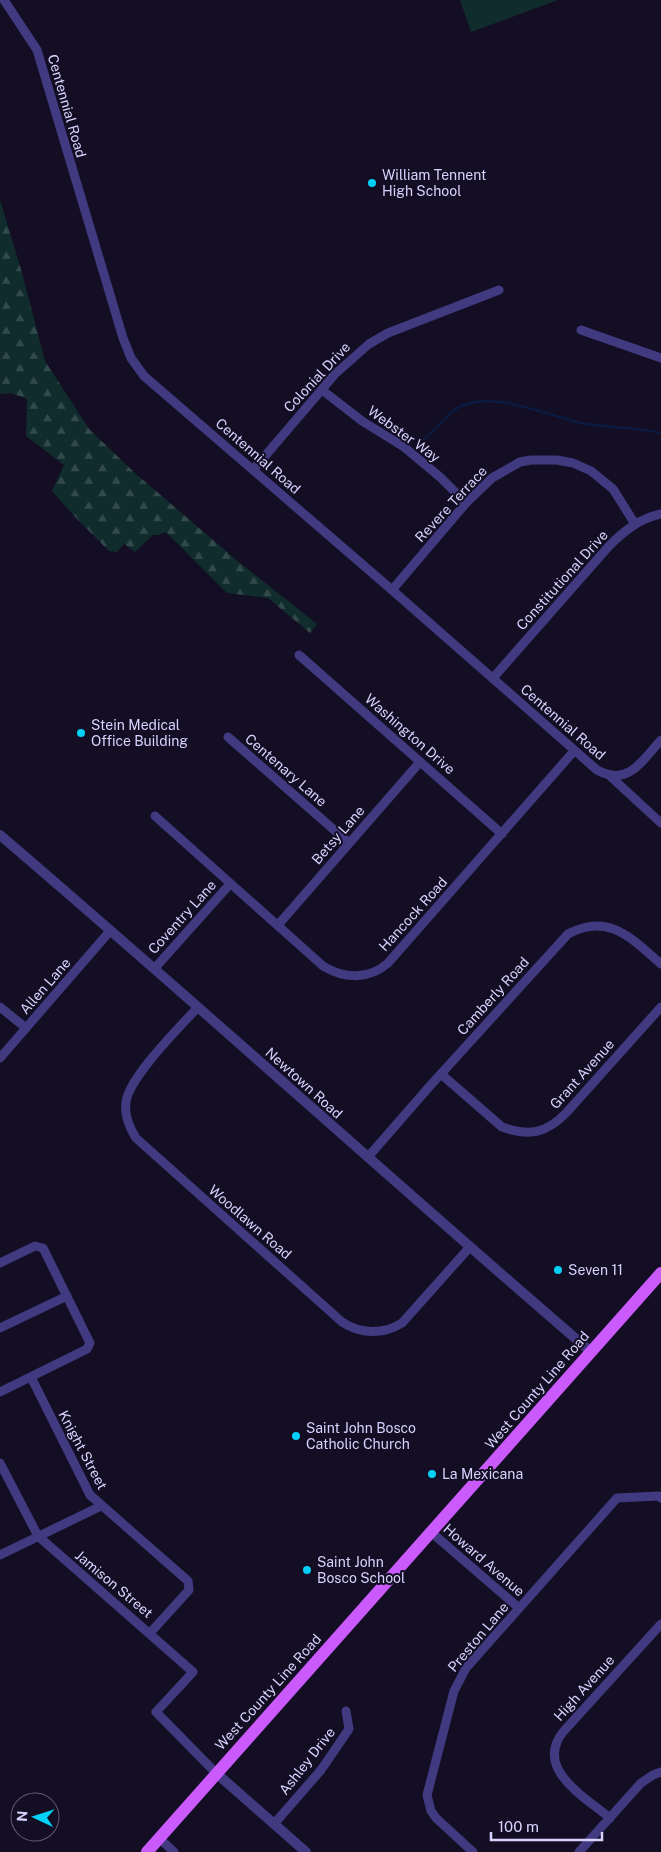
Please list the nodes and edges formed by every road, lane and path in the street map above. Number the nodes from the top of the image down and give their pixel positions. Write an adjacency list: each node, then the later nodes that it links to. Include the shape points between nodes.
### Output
1 (4, 0): 6 (street, Centennial Road, via 36,50 131,358 144,376)
2 (499, 290): 5 (street, Colonial Drive, via 375,340 346,362)
3 (581, 330): 4 (street)
4 (661, 358)
5 (322, 390): 6 (street, Colonial Drive); 7 (street, Webster Way, via 362,421 404,447)
6 (253, 470): 10 (street, Centennial Road)
7 (466, 503): 9 (street, Revere Terrace, via 492,478 512,465 530,460 557,460 584,467 599,476 613,489); 10 (street, Revere Terrace)
8 (661, 514): 9 (street, Constitutional Drive)
9 (635, 524): 12 (street, Constitutional Drive, via 609,546)
10 (392, 590): 12 (street, Centennial Road)
11 (299, 655): 16 (street, Washington Drive)
12 (493, 678): 15 (street, Centennial Road)
13 (228, 737): 22 (street, Centenary Lane)
14 (661, 740): 17 (street, Centennial Road, via 630,773)
15 (574, 751): 17 (street, Centennial Road); 20 (street, Hancock Road)
16 (420, 762): 20 (street, Washington Drive); 22 (street, Betsy Lane)
17 (610, 776): 19 (street)
18 (155, 816): 23 (street, Hancock Road)
19 (661, 824)
20 (502, 834): 24 (street, Hancock Road, via 377,971 353,976 332,971)
21 (0, 836): 25 (street, Newtown Road)
22 (349, 843): 24 (street, Betsy Lane)
23 (230, 884): 24 (street, Hancock Road); 27 (street, Coventry Lane)
24 (278, 925)
25 (110, 931): 27 (street, Newtown Road); 31 (street, Allen Lane)
26 (661, 964): 33 (street, Camberly Road, via 618,930 600,925 575,930 562,939)
27 (154, 968): 30 (street, Newtown Road)
28 (0, 1007): 31 (street)
29 (661, 1007): 33 (street, Grant Avenue, via 560,1120 543,1130 527,1133 502,1127)
30 (198, 1008): 34 (street, Newtown Road); 35 (street, Woodlawn Road, via 132,1084 125,1111 136,1138 206,1202 342,1322 367,1332 402,1323)
31 (26, 1028): 32 (street, Allen Lane)
32 (0, 1058)
33 (441, 1074): 34 (street, Camberly Road)
34 (368, 1157): 35 (street, Newtown Road)
35 (469, 1248): 40 (street, Newtown Road)
36 (0, 1264): 38 (street, via 35,1246 41,1247)
37 (661, 1273): 40 (main road, West County Line Road)
38 (67, 1296): 39 (street); 41 (street, via 90,1339 89,1347)
39 (0, 1328)
40 (590, 1351): 46 (main road, West County Line Road)
41 (31, 1377): 42 (street); 45 (street, Knight Street, via 86,1489)
42 (0, 1392)
43 (0, 1463): 47 (street, Jamison Street)
44 (661, 1498): 49 (street, Preston Lane, via 617,1498)
45 (101, 1506): 47 (street); 51 (street, Knight Street, via 190,1585)
46 (431, 1532): 49 (street, Howard Avenue); 54 (main road, West County Line Road)
47 (38, 1536): 48 (street); 51 (street, Jamison Street)
48 (0, 1555)
49 (519, 1608): 61 (street, Preston Lane, via 458,1679 428,1787 431,1812)
50 (661, 1624): 55 (street, High Avenue, via 556,1743 555,1762 560,1775)
51 (150, 1633): 54 (street, Jamison Street, via 193,1672 156,1712)
52 (346, 1711): 56 (street, Ashley Drive, via 349,1729 321,1770)
53 (661, 1772): 55 (street, via 641,1783)
54 (216, 1773): 56 (street); 57 (main road, West County Line Road)
55 (610, 1818): 62 (street)
56 (274, 1824): 60 (street)
57 (159, 1838): 58 (main road, West County Line Road); 59 (street)
58 (146, 1852)
59 (174, 1852)
60 (306, 1852)
61 (473, 1852)
62 (580, 1852)

